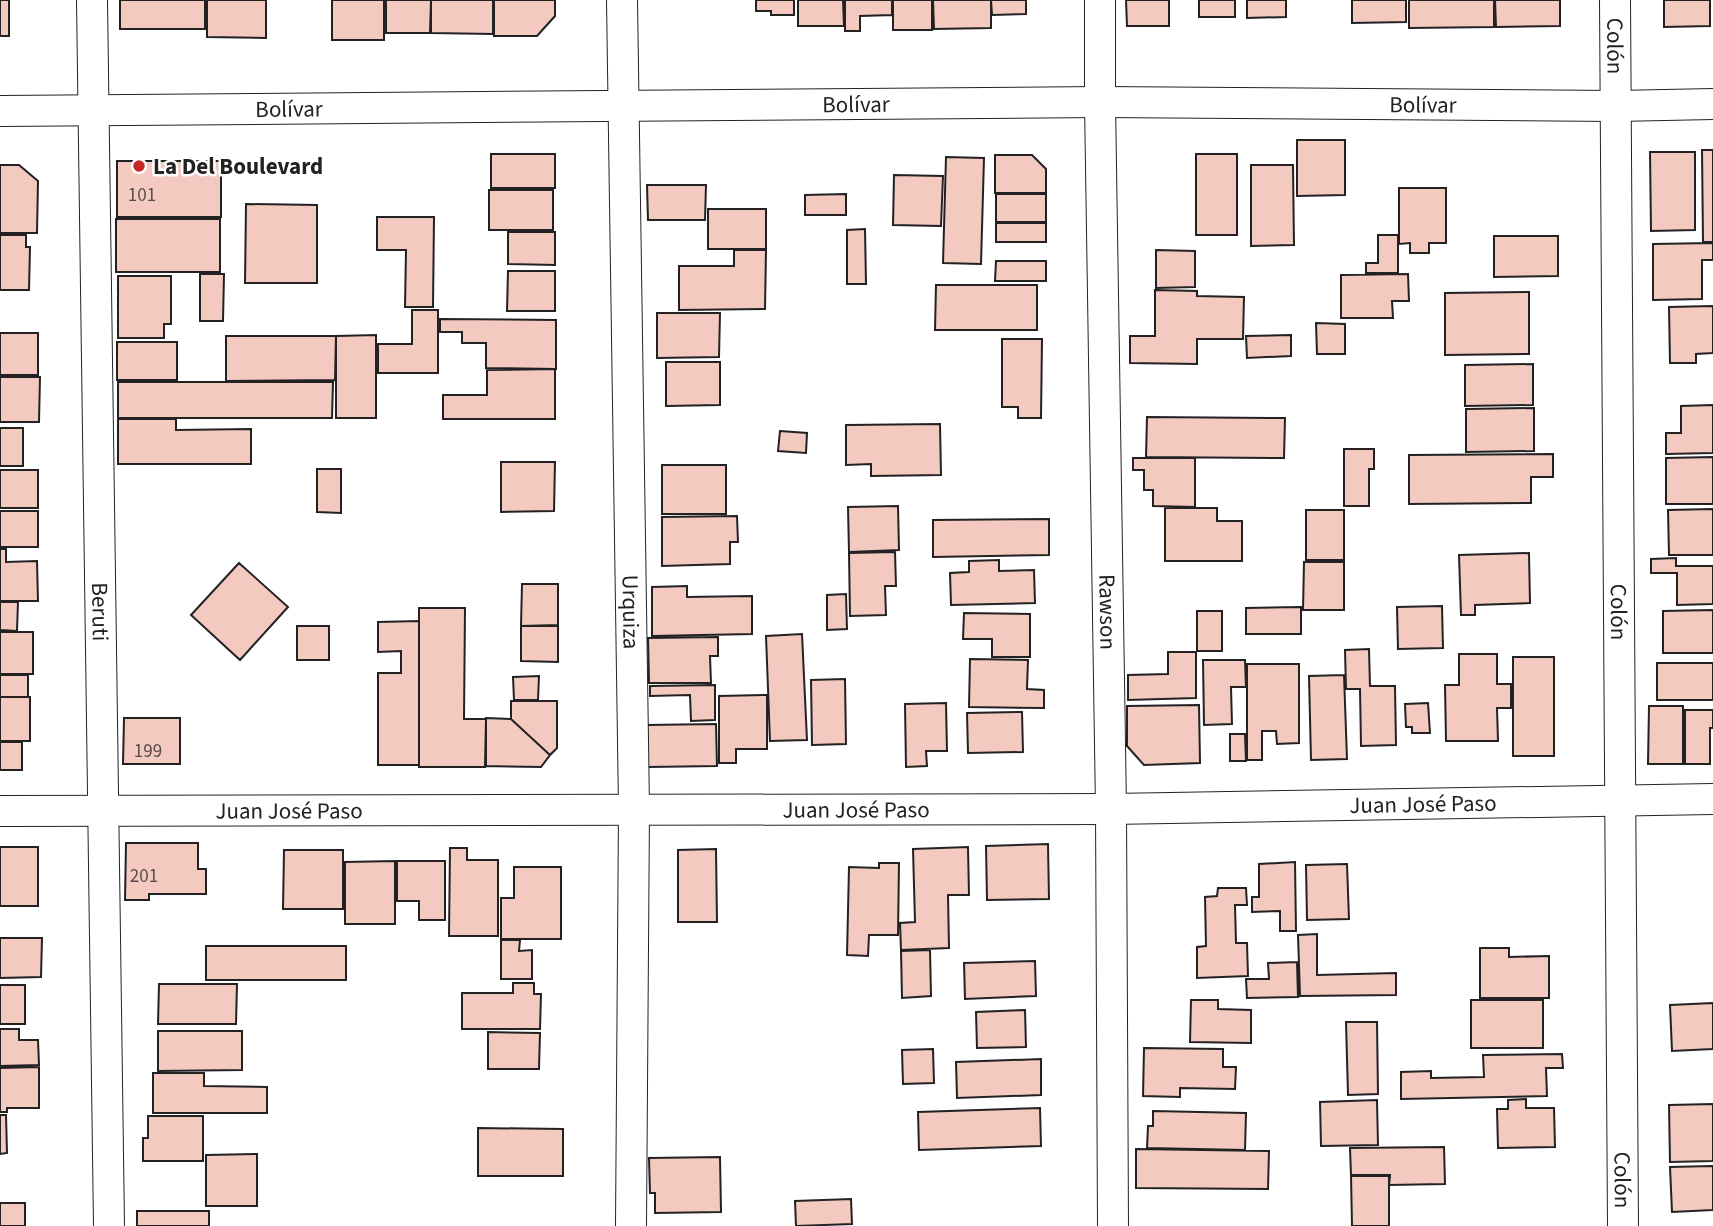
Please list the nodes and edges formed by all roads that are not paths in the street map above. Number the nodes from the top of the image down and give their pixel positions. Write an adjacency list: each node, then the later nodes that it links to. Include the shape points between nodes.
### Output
1 (92, 0): 10 (street, Beruti)
2 (622, 0): 7 (street, Urquiza)
3 (1100, 0): 5 (street, Rawson)
4 (1615, 0): 8 (street, Colón)
5 (1100, 102): 7 (street, Bolívar); 8 (street, Bolívar); 13 (street, Rawson)
6 (1713, 104): 8 (street, Bolívar)
7 (624, 106): 10 (street, Bolívar); 15 (street, Urquiza)
8 (1616, 106): 12 (street, Colón)
9 (0, 111): 10 (street, Bolívar)
10 (93, 111): 14 (street, Beruti)
11 (1713, 799): 12 (street, Juan José Paso)
12 (1620, 800): 13 (street, Juan José Paso); 20 (street, Colón)
13 (1111, 809): 15 (street, Juan José Paso); 19 (street, Rawson)
14 (103, 810): 15 (street, Juan José Paso); 16 (street, Juan José Paso); 17 (street, Beruti)
15 (634, 810): 18 (street, Urquiza)
16 (0, 811)
17 (109, 1226)
18 (631, 1226)
19 (1113, 1226)
20 (1623, 1226)

